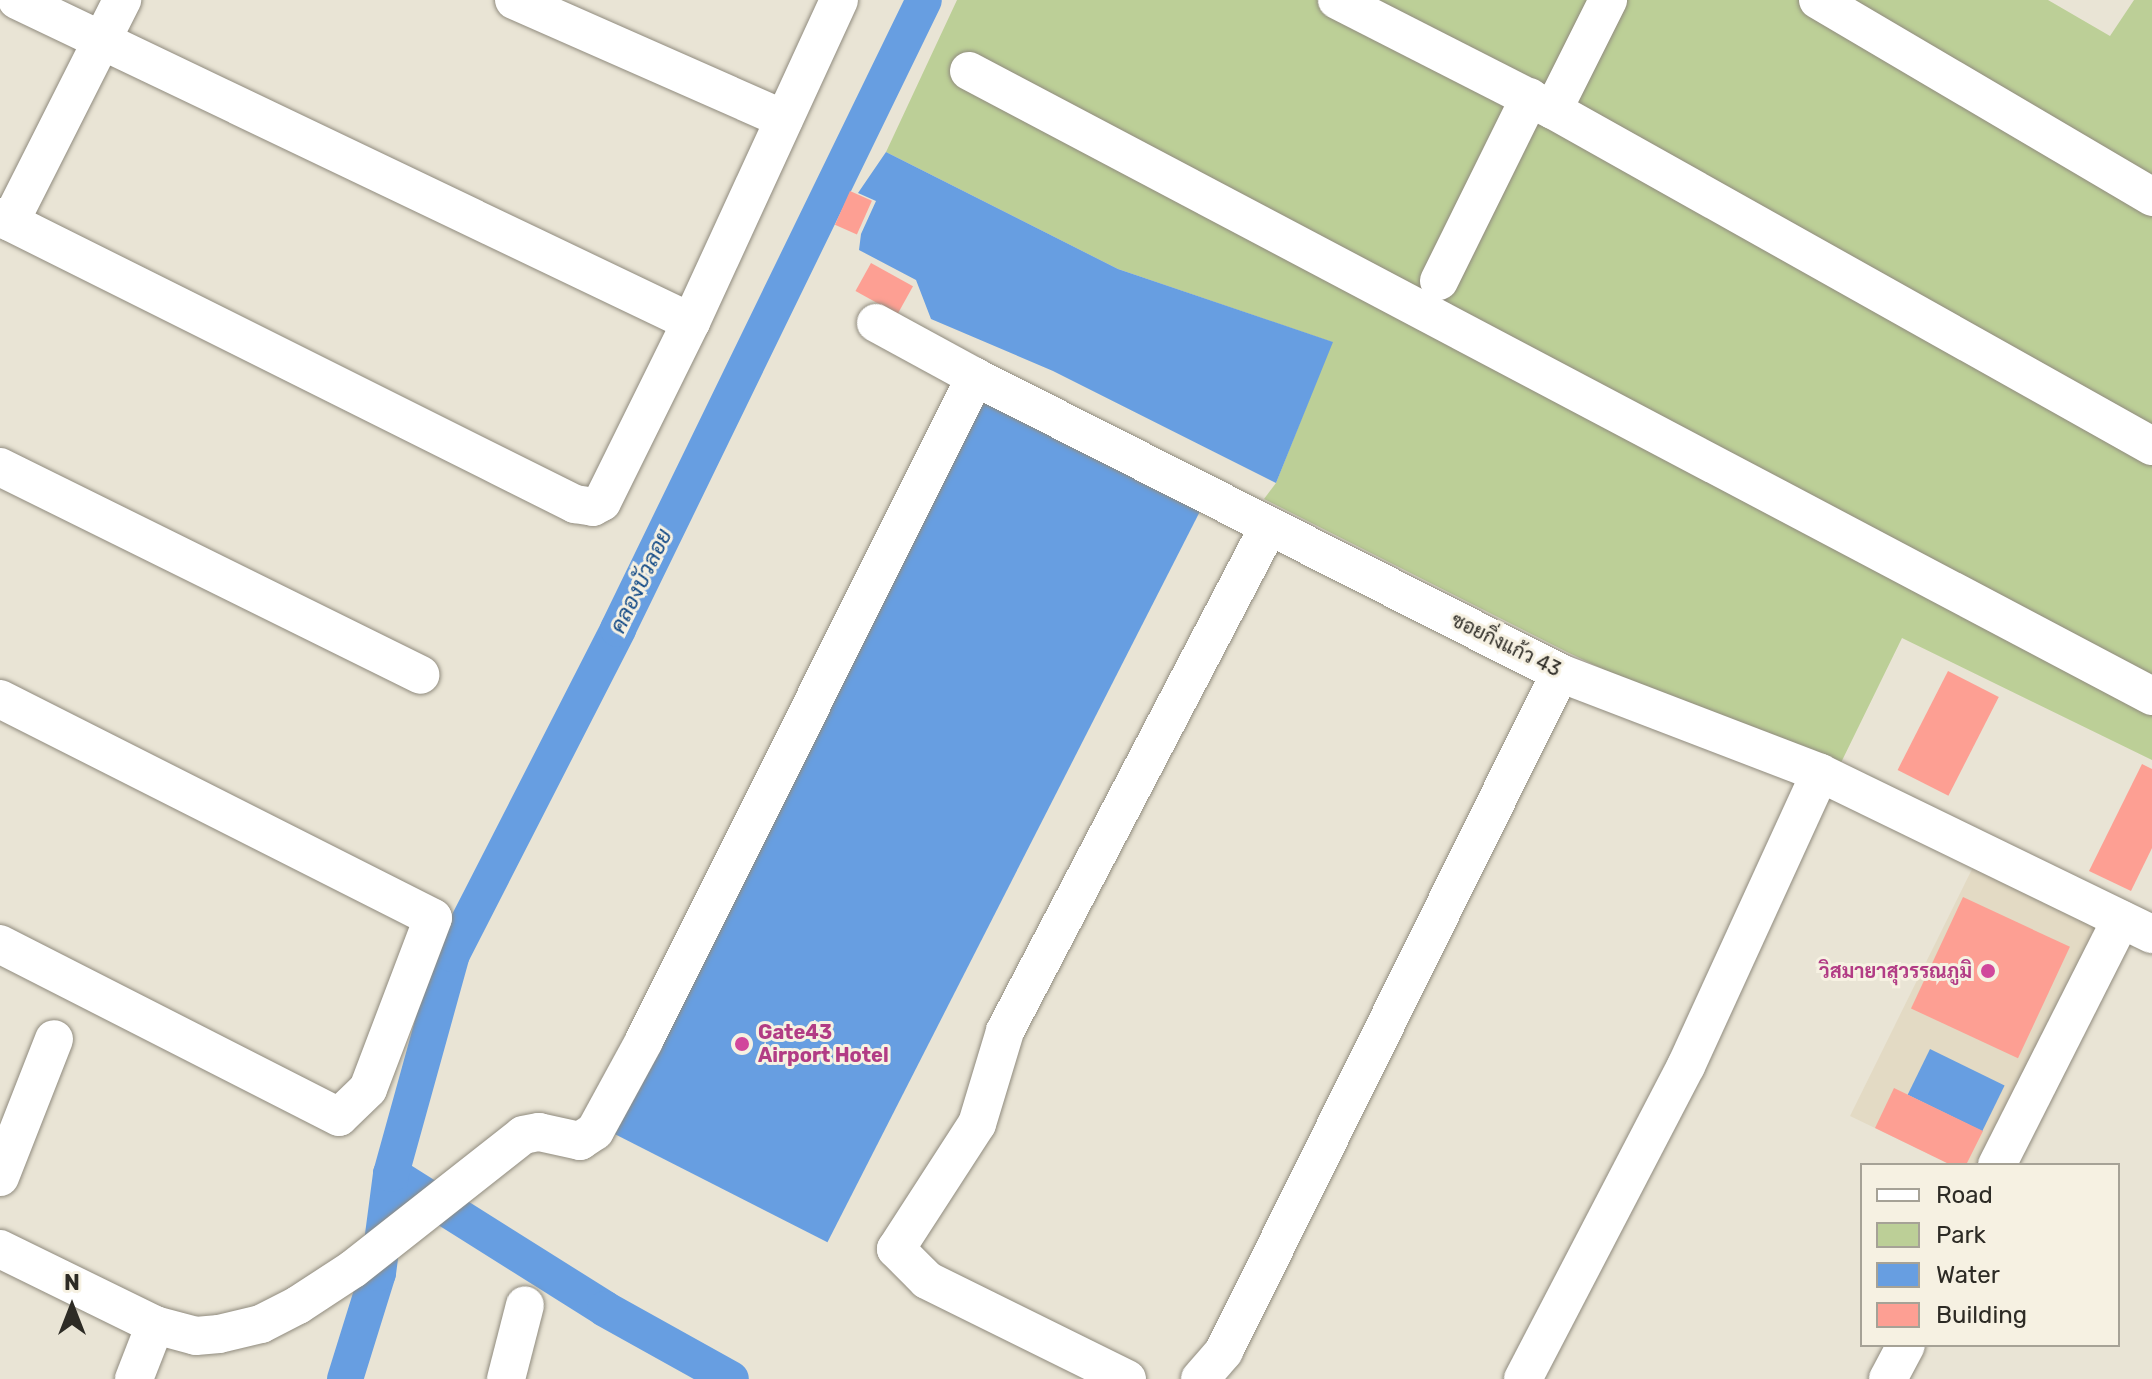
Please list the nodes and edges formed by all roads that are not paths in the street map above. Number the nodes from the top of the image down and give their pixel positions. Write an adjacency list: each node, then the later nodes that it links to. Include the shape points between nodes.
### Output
1 (17, 0): 8 (street)
2 (122, 0): 8 (street)
3 (514, 0): 11 (street)
4 (839, 0): 11 (street)
5 (1337, 0): 10 (street)
6 (1608, 0): 10 (street)
7 (1818, 0): 12 (street)
8 (101, 40): 13 (street); 15 (street)
9 (969, 71): 23 (street)
10 (1542, 104): 14 (street); 18 (street)
11 (784, 119): 15 (street)
12 (2152, 197)
13 (5, 219): 15 (street, via 575,504 593,507 602,502)
14 (1439, 281)
15 (691, 322)
16 (876, 323): 17 (street, ซอยกิ่งแก้ว 43)
17 (975, 377): 20 (street, ซอยกิ่งแก้ว 43); 33 (street, via 595,1131 580,1141 539,1132 523,1135 353,1269 261,1324 196,1336)
18 (2152, 446)
19 (0, 467): 22 (street)
20 (1269, 526): 21 (street, ซอยกิ่งแก้ว 43); 37 (street, via 1005,1031 977,1124 896,1249 927,1280)
21 (1560, 673): 25 (street, ซอยกิ่งแก้ว 43); 38 (street, via 1224,1351)
22 (420, 675)
23 (2152, 696)
24 (0, 699): 27 (street, via 433,918 368,1089 339,1117)
25 (1820, 773): 26 (street, ซอยกิ่งแก้ว 43); 39 (street, via 1686,1066)
26 (2137, 927): 29 (street)
27 (0, 944)
28 (54, 1039): 30 (street)
29 (1998, 1163)
30 (0, 1177)
31 (0, 1249): 33 (street)
32 (525, 1305): 36 (street)
33 (155, 1325): 35 (street)
34 (1905, 1347): 40 (street)
35 (134, 1379)
36 (506, 1379)
37 (1127, 1379)
38 (1200, 1379)
39 (1523, 1379)
40 (1888, 1379)

